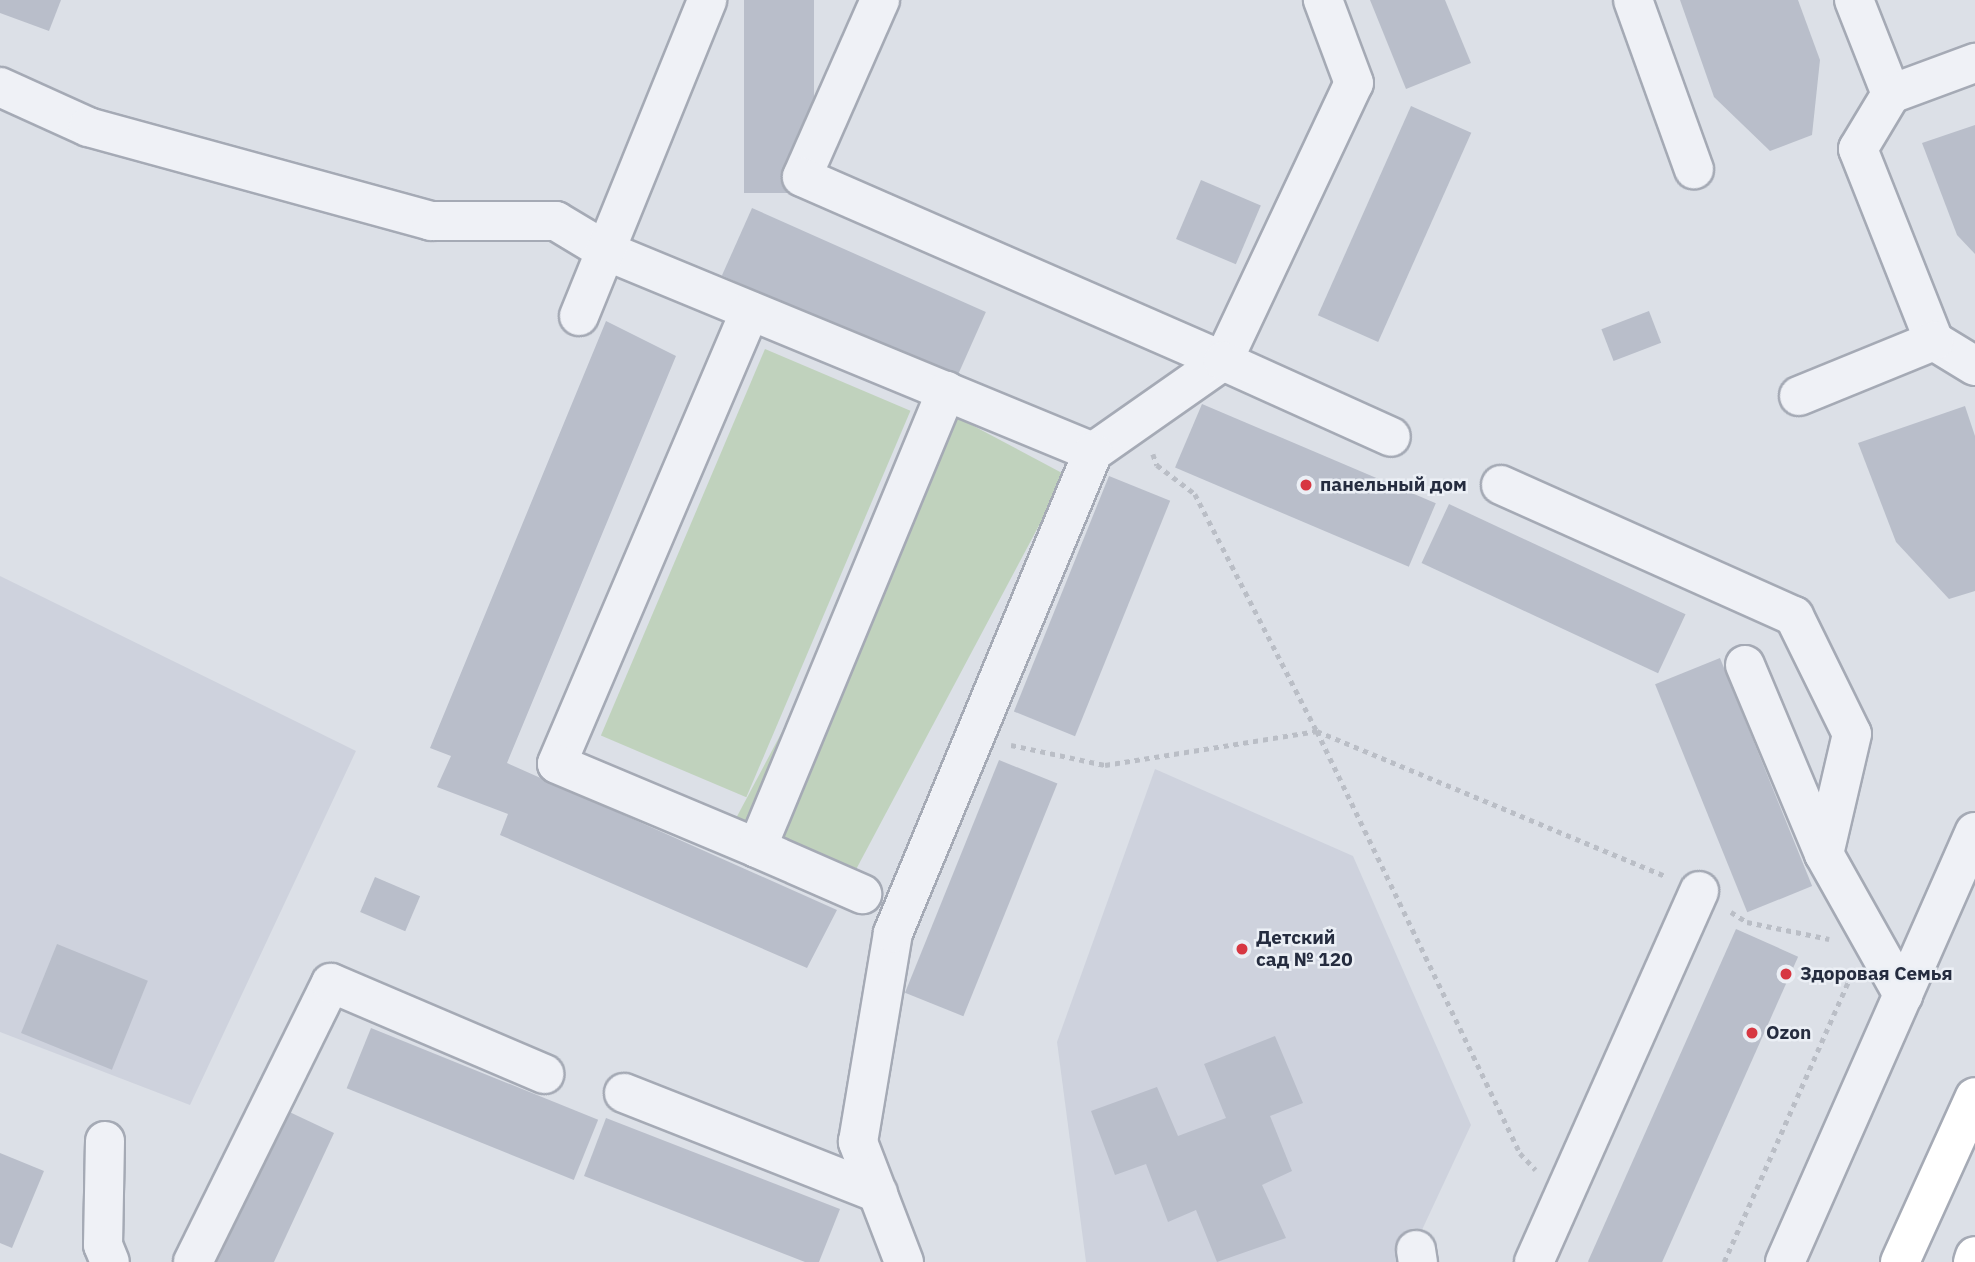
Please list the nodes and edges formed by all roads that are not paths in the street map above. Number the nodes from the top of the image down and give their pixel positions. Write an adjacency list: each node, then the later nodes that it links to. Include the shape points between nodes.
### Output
1 (707, 0): 10 (lane)
2 (880, 0): 14 (lane, via 802,177)
3 (1323, 0): 14 (lane, via 1354,83)
4 (1633, 0): 9 (lane)
5 (1854, 0): 8 (lane)
6 (1975, 63): 8 (lane)
7 (0, 87): 10 (lane, via 88,127 431,221 556,220)
8 (1891, 94): 13 (lane, via 1858,149)
9 (1694, 169)
10 (606, 251): 11 (lane); 12 (lane)
11 (750, 311): 16 (lane); 23 (lane, via 557,764)
12 (579, 316)
13 (1934, 341): 15 (lane); 17 (lane)
14 (1223, 361): 18 (lane); 19 (lane)
15 (1975, 366)
16 (946, 391): 19 (lane); 23 (lane)
17 (1799, 396)
18 (1391, 436)
19 (1093, 452): 32 (lane, via 893,933 859,1142)
20 (1501, 485): 24 (lane, via 1794,616 1852,734)
21 (1745, 665): 24 (lane)
22 (1975, 832): 27 (lane)
23 (757, 848): 26 (lane)
24 (1824, 854): 27 (lane)
25 (1699, 891): 37 (lane)
26 (862, 894)
27 (1903, 995): 38 (lane)
28 (544, 1074): 35 (lane, via 331,983)
29 (624, 1093): 32 (lane)
30 (1975, 1097): 39 (main road)
31 (105, 1141): 34 (lane, via 103,1245)
32 (878, 1193): 36 (lane)
33 (1975, 1256): 40 (main road)
34 (110, 1262)
35 (193, 1262)
36 (904, 1262)
37 (1534, 1262)
38 (1785, 1262)
39 (1900, 1262)
40 (1973, 1262)

